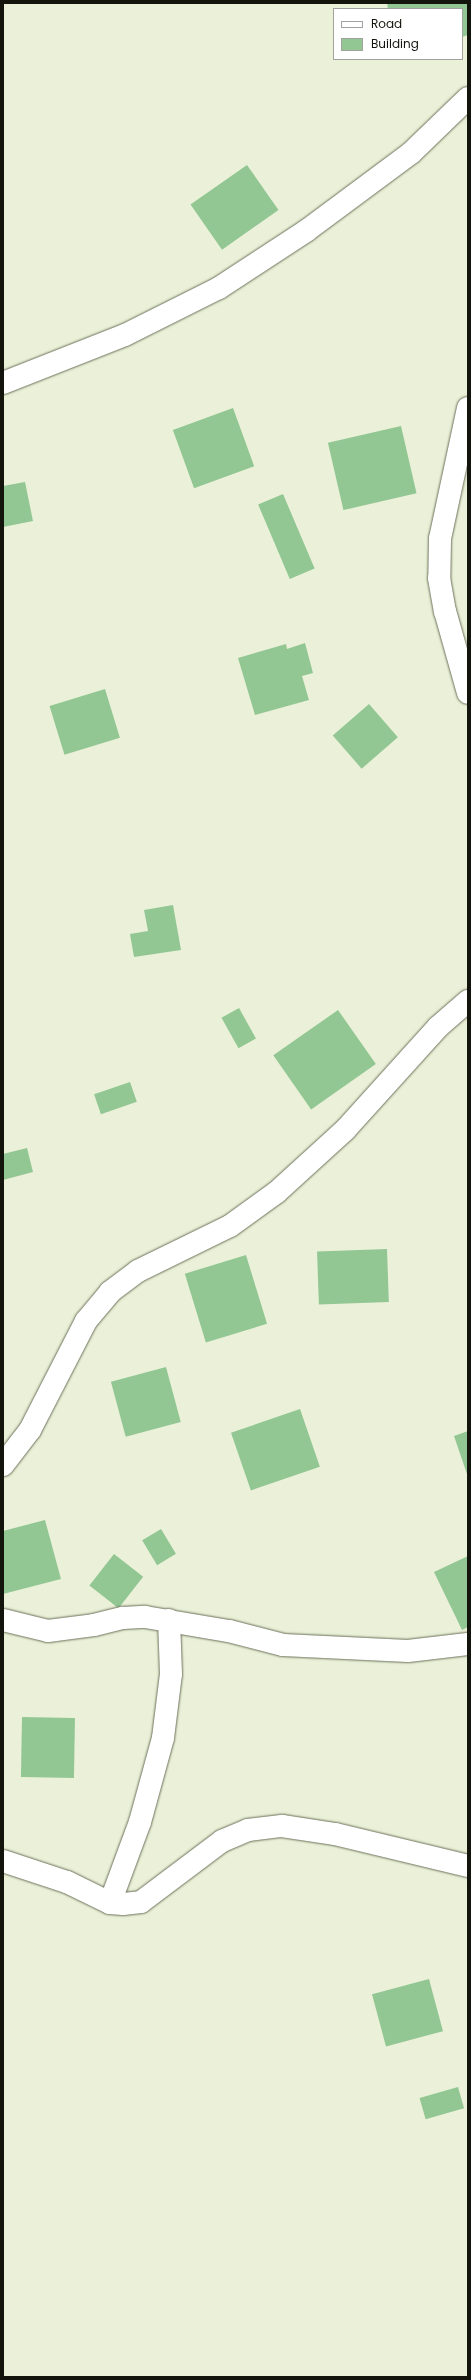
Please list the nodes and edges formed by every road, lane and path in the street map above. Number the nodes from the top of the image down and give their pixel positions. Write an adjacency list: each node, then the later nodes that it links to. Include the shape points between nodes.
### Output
1 (468, 98): 2 (street, via 411,153 306,231 219,288 125,335)
2 (3, 383)
3 (468, 408): 4 (street, via 440,539 439,578 444,611)
4 (468, 693)
5 (468, 1001): 6 (street, via 438,1027 345,1130 277,1192 230,1226 138,1271 110,1292 86,1320 30,1430)
6 (3, 1466)
7 (3, 1620): 8 (street, via 48,1631 123,1618)
8 (169, 1620): 9 (street, via 283,1645 408,1651); 12 (street, via 171,1674 163,1738 140,1822)
9 (468, 1644)
10 (3, 1861): 12 (street, via 66,1882)
11 (468, 1866): 12 (street, via 335,1834 282,1826 248,1830 222,1841 141,1902)
12 (110, 1903)

